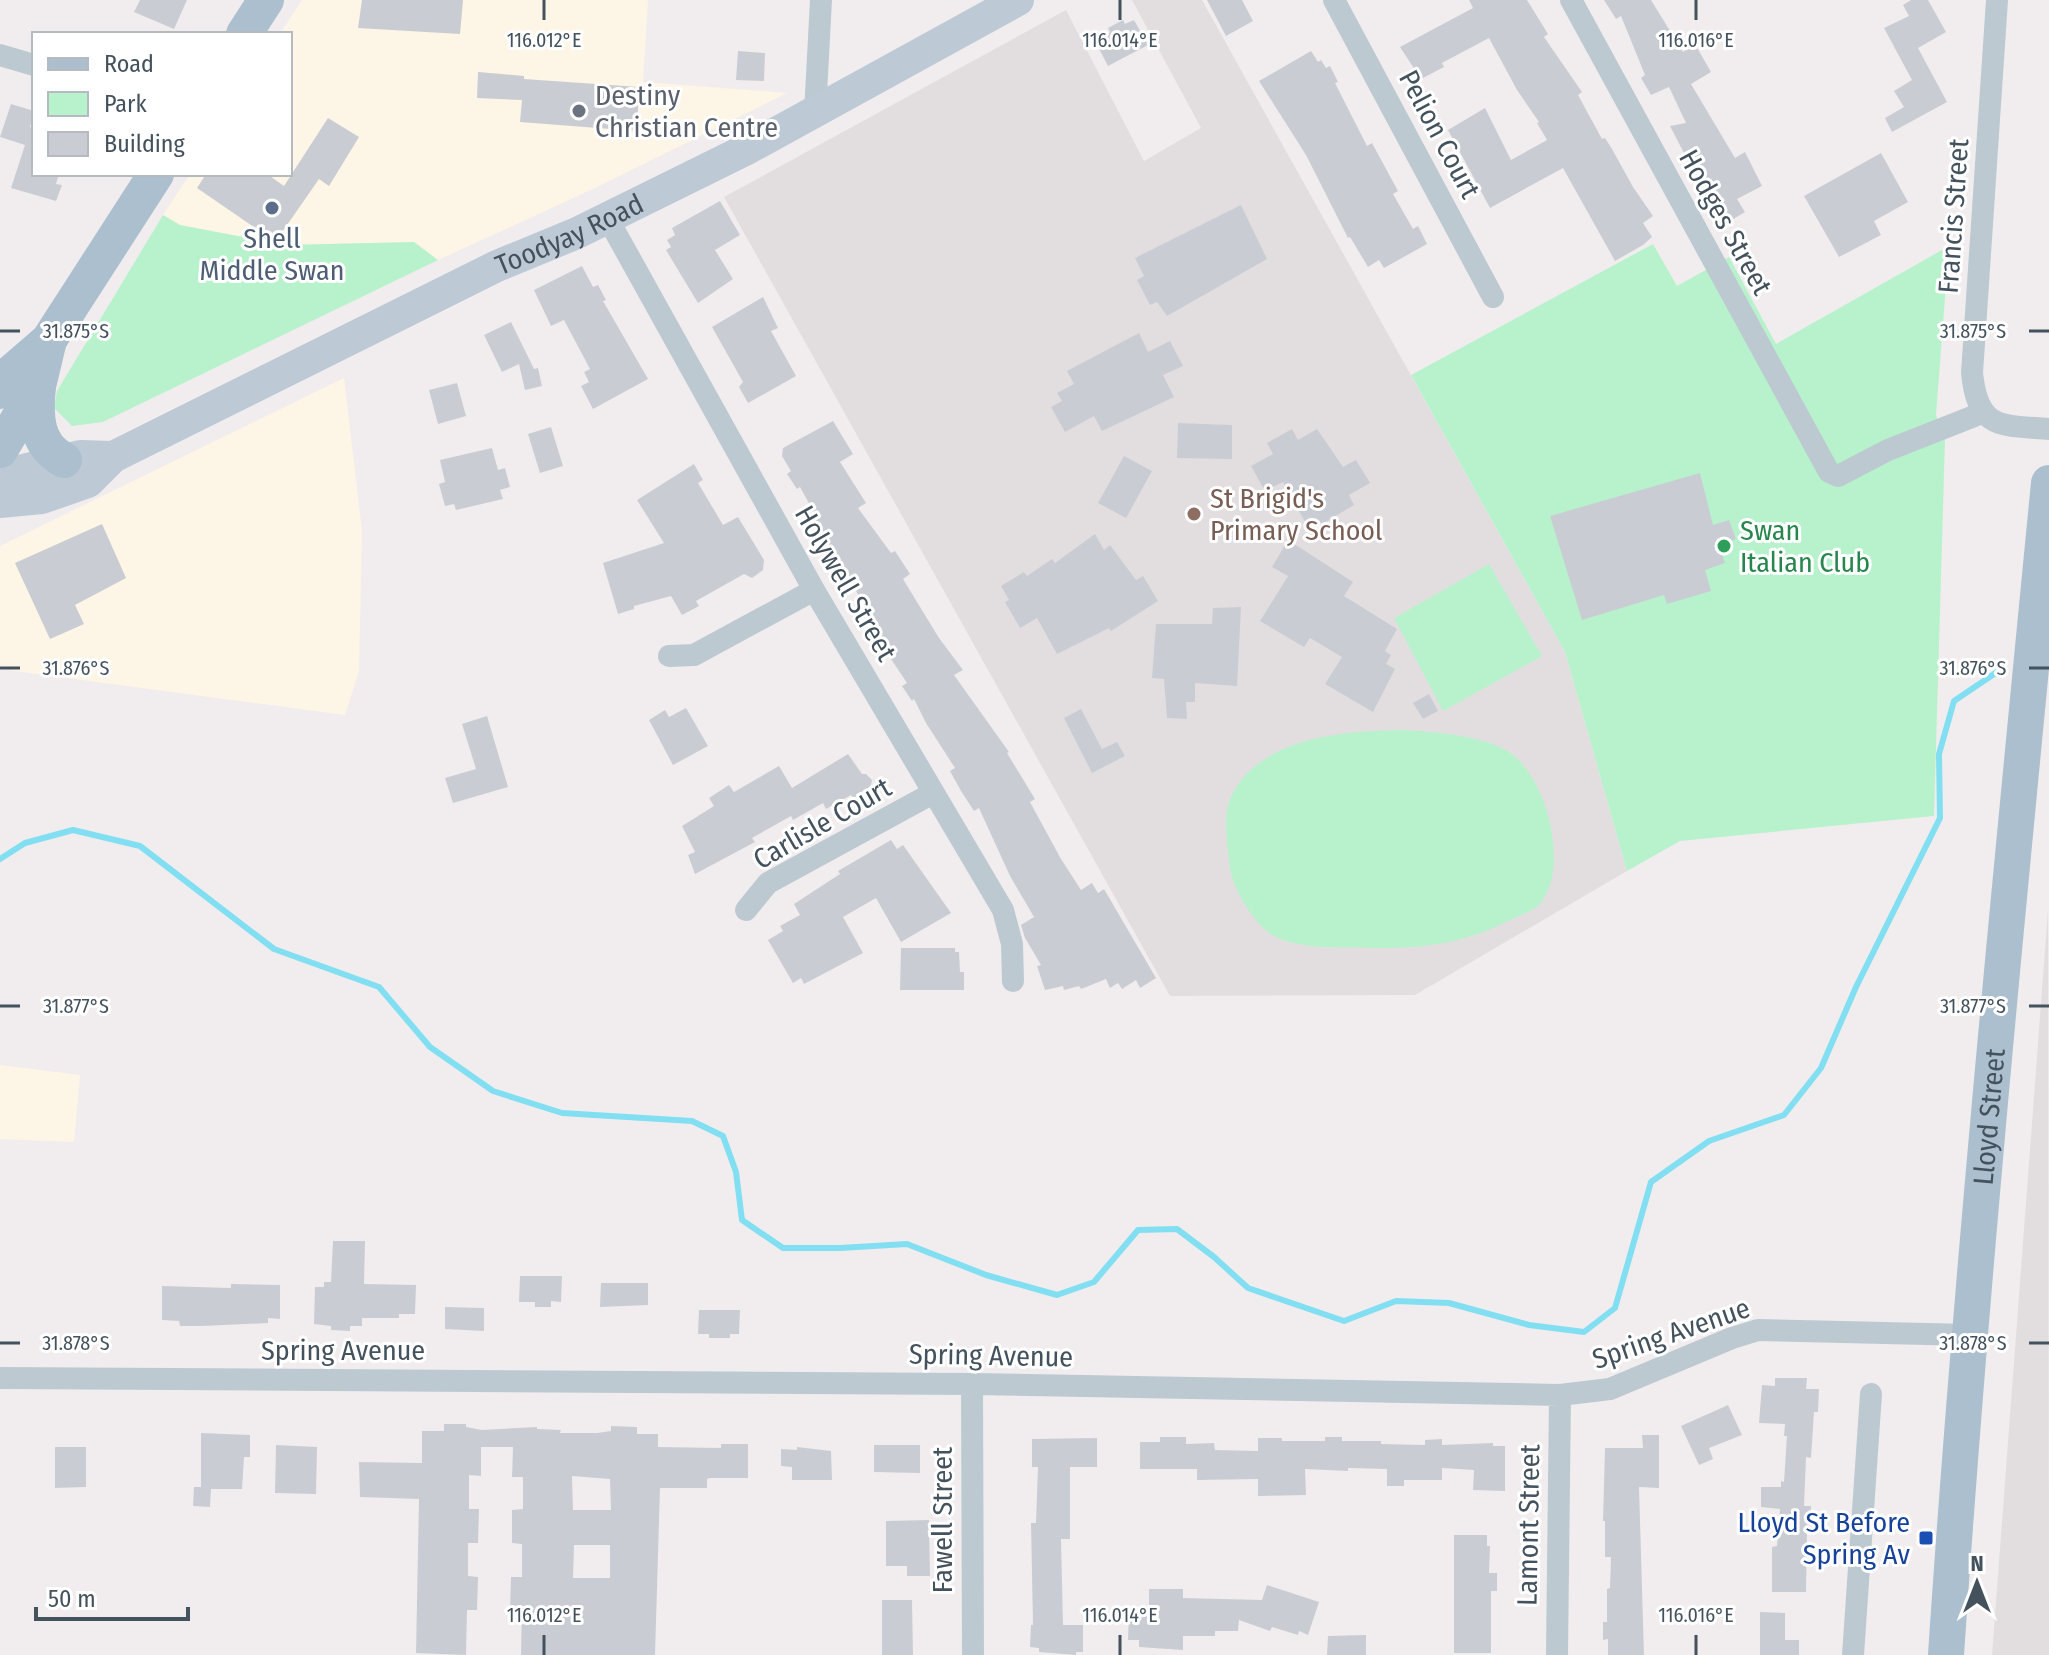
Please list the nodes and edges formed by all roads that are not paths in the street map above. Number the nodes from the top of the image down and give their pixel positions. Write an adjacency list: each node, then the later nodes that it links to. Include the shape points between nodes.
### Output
1 (266, 0): 7 (main road)
2 (821, 0): 10 (street)
3 (1018, 0): 10 (main road, Toodyay Road)
4 (1334, 0): 13 (street, Pelion Court)
5 (1571, 0): 17 (street, Hodges Street, via 1829,472 1838,476)
6 (1997, 0): 17 (street, Francis Street, via 1972,373)
7 (245, 32)
8 (0, 55): 9 (street)
9 (32, 64)
10 (815, 113): 12 (main road, Toodyay Road)
11 (155, 176): 14 (main road)
12 (608, 219): 20 (main road, Toodyay Road, via 497,266); 25 (street, Holywell Street)
13 (1493, 297)
14 (49, 340): 15 (main road); 16 (main road, via 12,372)
15 (38, 386): 19 (main road); 21 (main road, via 37,424 52,454)
16 (0, 391)
17 (1982, 413): 18 (street, via 2006,425)
18 (2049, 429)
19 (0, 450)
20 (113, 457): 21 (main road, Toodyay Road); 24 (main road, Toodyay Road, via 88,482 42,498)
21 (64, 460): 22 (main road, Toodyay Road)
22 (0, 472)
23 (2049, 483): 30 (main road, Lloyd Street)
24 (0, 502)
25 (814, 590): 26 (street, via 694,655); 27 (street, Holywell Street)
26 (669, 656)
27 (933, 793): 28 (street, Carlisle Court, via 768,883); 29 (street, Holywell Street, via 1003,910 1012,944)
28 (746, 910)
29 (1013, 981)
30 (1969, 1335): 34 (street, Spring Avenue, via 1758,1330 1610,1389); 38 (main road, Lloyd Street)
31 (0, 1378): 32 (street, Spring Avenue)
32 (972, 1384): 34 (street, Spring Avenue); 35 (street, Fawell Street)
33 (1871, 1394): 37 (street)
34 (1560, 1395): 36 (street, Lamont Street)
35 (973, 1655)
36 (1557, 1655)
37 (1853, 1655)
38 (1946, 1655)

